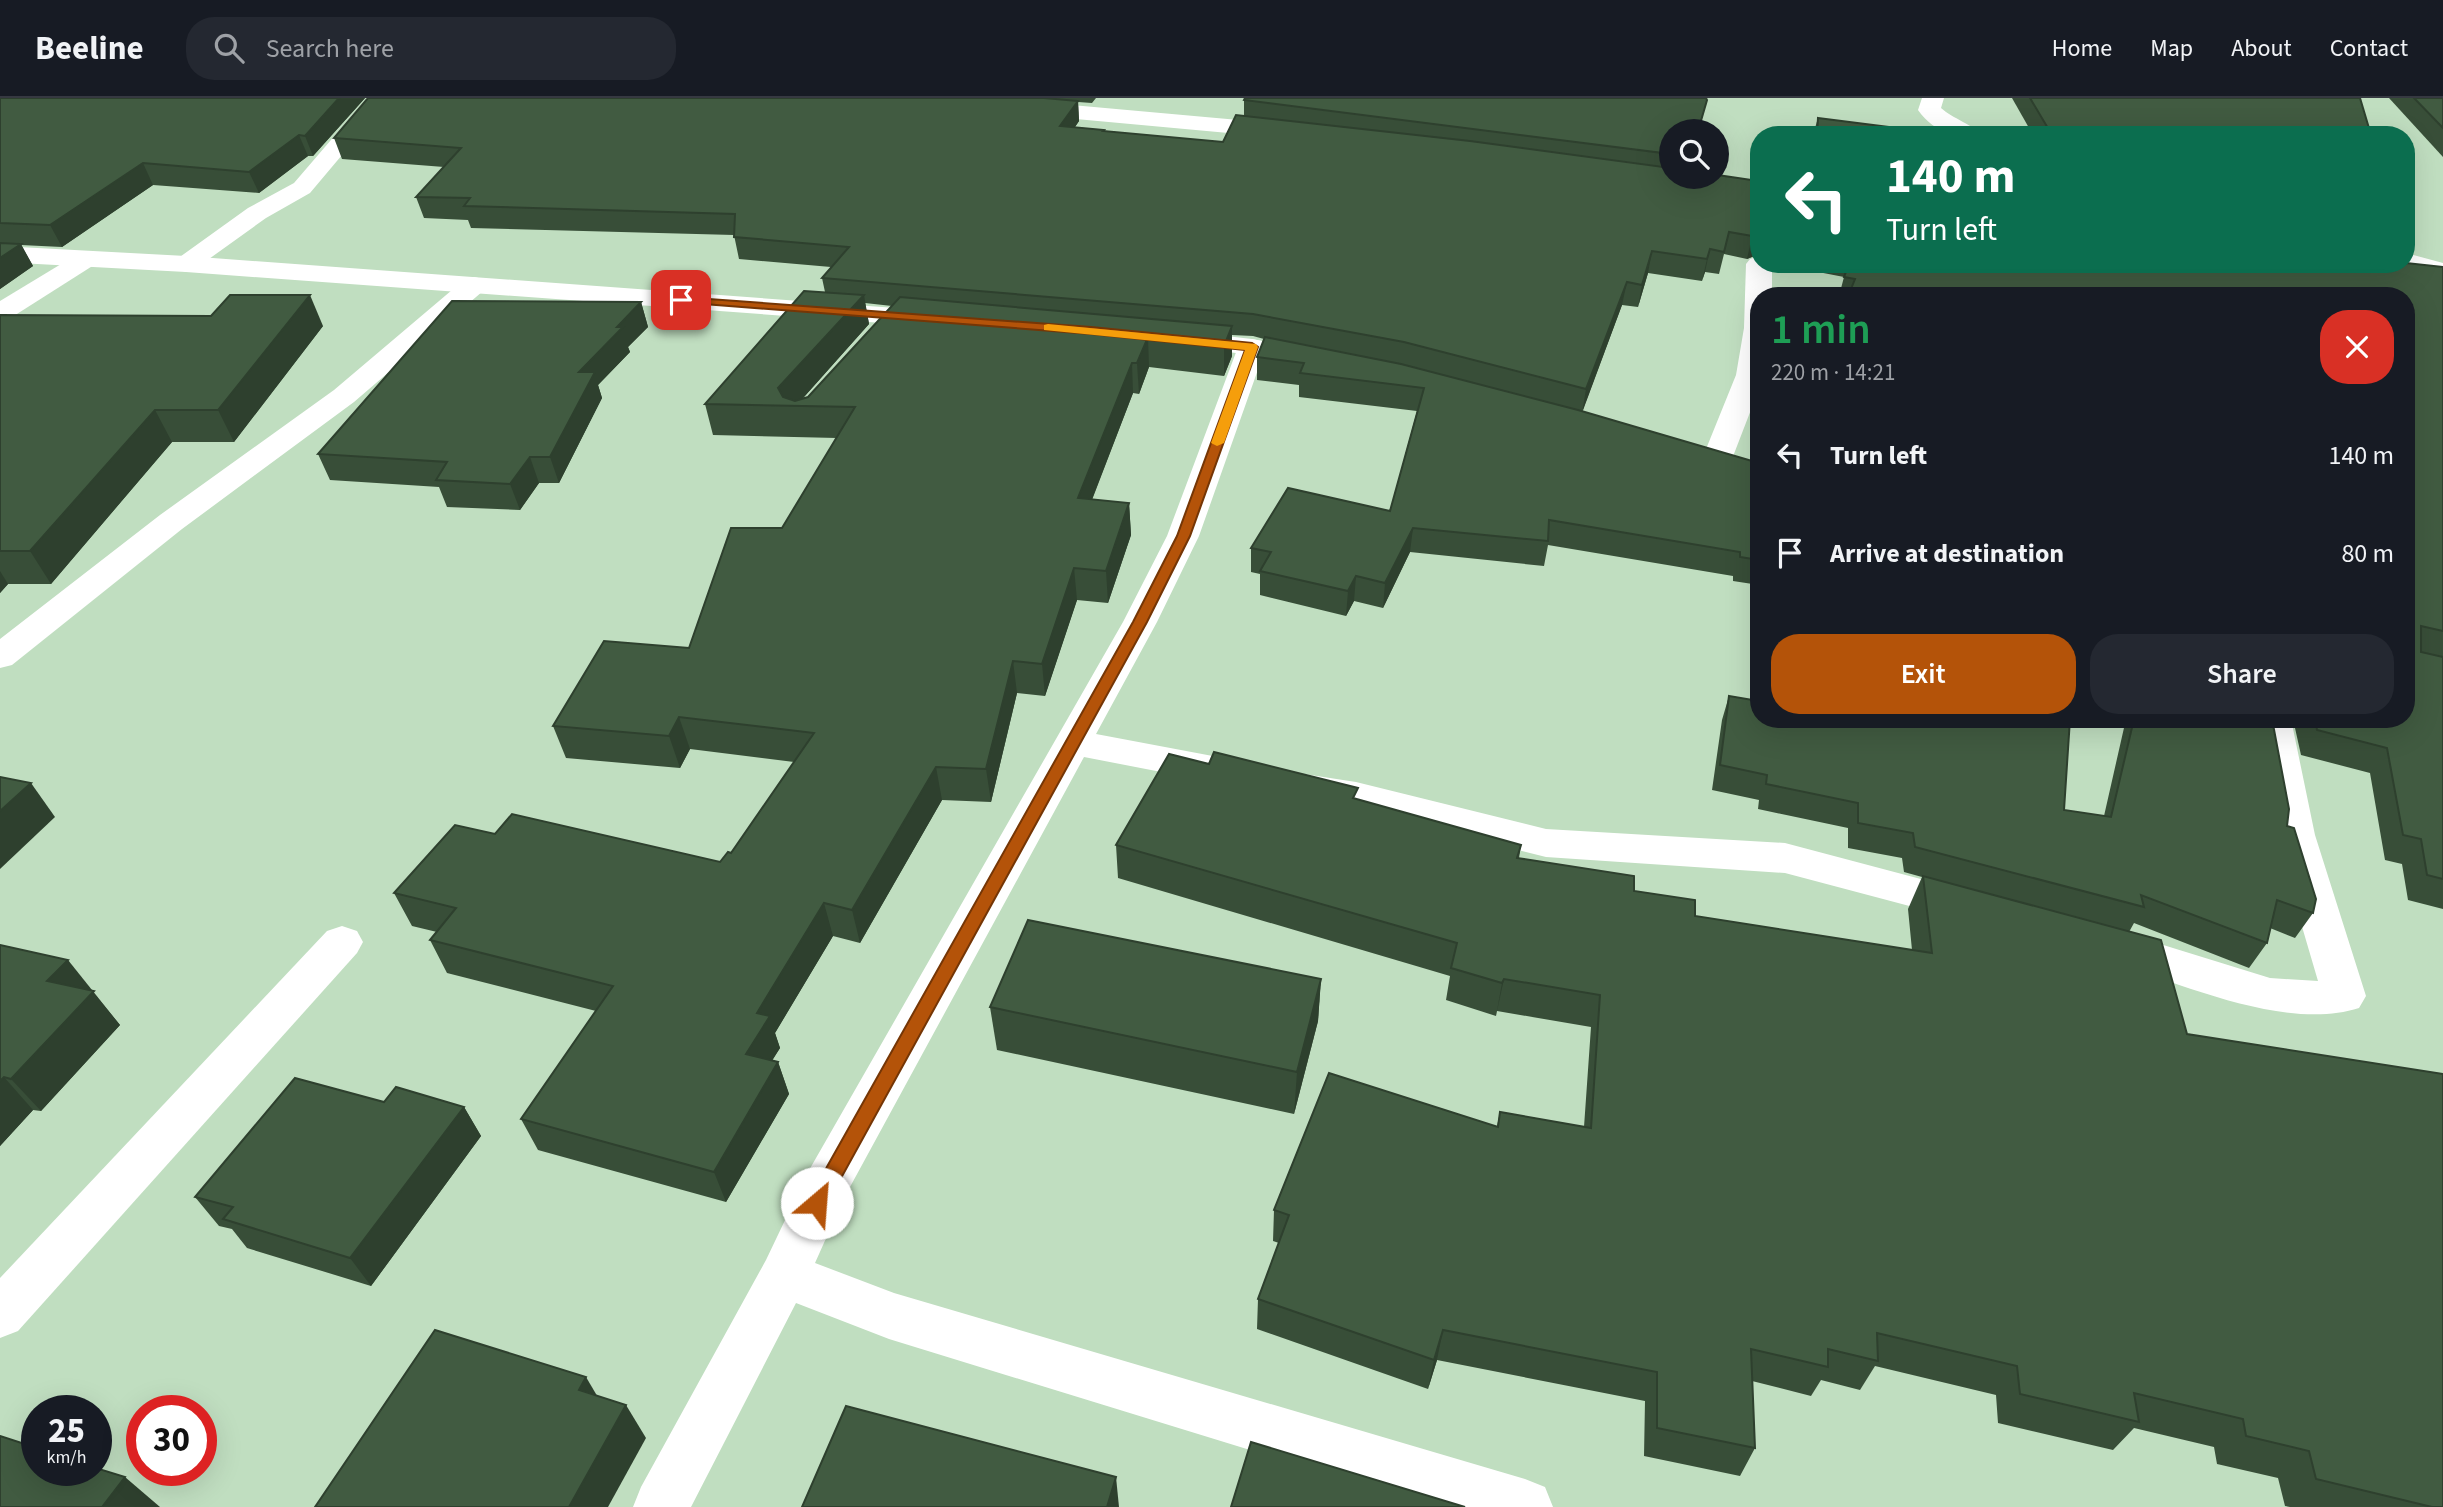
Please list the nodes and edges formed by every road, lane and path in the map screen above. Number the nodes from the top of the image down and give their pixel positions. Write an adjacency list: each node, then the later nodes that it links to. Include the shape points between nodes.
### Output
1 (379, 98): 8 (street, via 302,188 257,213)
2 (922, 98): 5 (street)
3 (1933, 98): 4 (street, via 1929,110)
4 (1951, 126)
5 (1303, 133)
6 (0, 254): 7 (street)
7 (85, 260): 8 (street); 14 (street)
8 (186, 264): 13 (street)
9 (2415, 269): 10 (street)
10 (2443, 271)
11 (2415, 273): 12 (street)
12 (2443, 280)
13 (474, 285): 15 (street); 23 (street, via 344,396)
14 (0, 313)
15 (895, 316): 16 (street); 18 (street)
16 (967, 321)
17 (1155, 336): 19 (street)
18 (870, 345)
19 (1252, 347): 20 (street); 25 (street, via 1183,536)
20 (1333, 363)
21 (1750, 375): 22 (street)
22 (1716, 459)
23 (0, 657)
24 (2275, 728): 27 (street, via 2295,835 2344,996 2270,995)
25 (1075, 743): 26 (street, via 1356,796 1546,843 1785,858); 29 (street, via 825,1187)
26 (1996, 915)
27 (2089, 939)
28 (342, 942): 30 (street)
29 (784, 1276): 31 (street); 32 (street, via 889,1315)
30 (0, 1314)
31 (661, 1507)
32 (1525, 1507)

